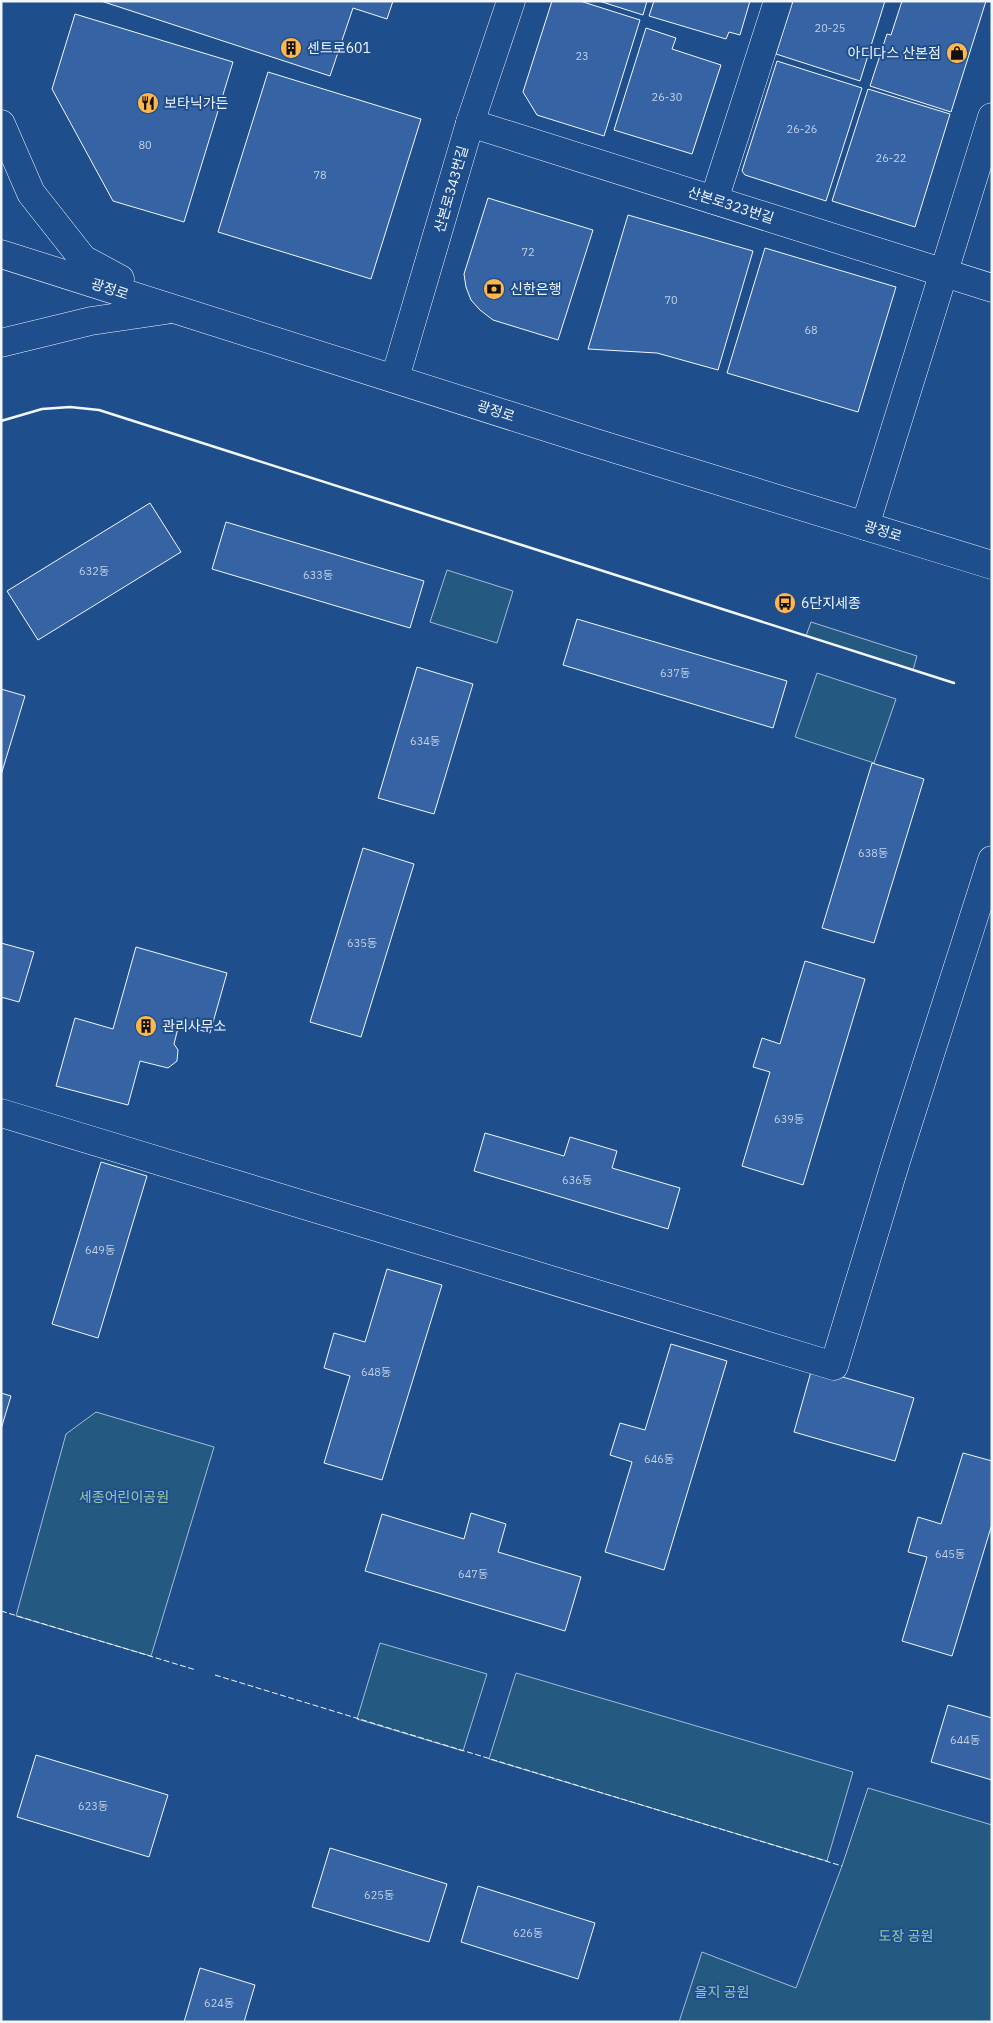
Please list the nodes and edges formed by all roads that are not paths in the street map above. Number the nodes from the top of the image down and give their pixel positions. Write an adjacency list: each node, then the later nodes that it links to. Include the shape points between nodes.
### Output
1 (511, 1): 4 (street, 산본로343번길)
2 (778, 1): 6 (street)
3 (992, 117): 8 (street)
4 (470, 122): 6 (street, 산본로323번길); 12 (street, 산본로343번길)
5 (1, 124): 10 (street, via 32,193 83,259)
6 (714, 200): 8 (street, 산본로323번길)
7 (1, 254): 10 (street, 광정로)
8 (944, 273): 9 (street, 산본로323번길); 13 (street)
9 (992, 288)
10 (173, 309): 11 (street, via 91,321); 12 (street, 광정로)
11 (1, 343)
12 (395, 378): 13 (street, 광정로)
13 (865, 526): 14 (street, 광정로)
14 (992, 565)
15 (992, 860): 16 (street, via 834,1366)
16 (1, 1112)

